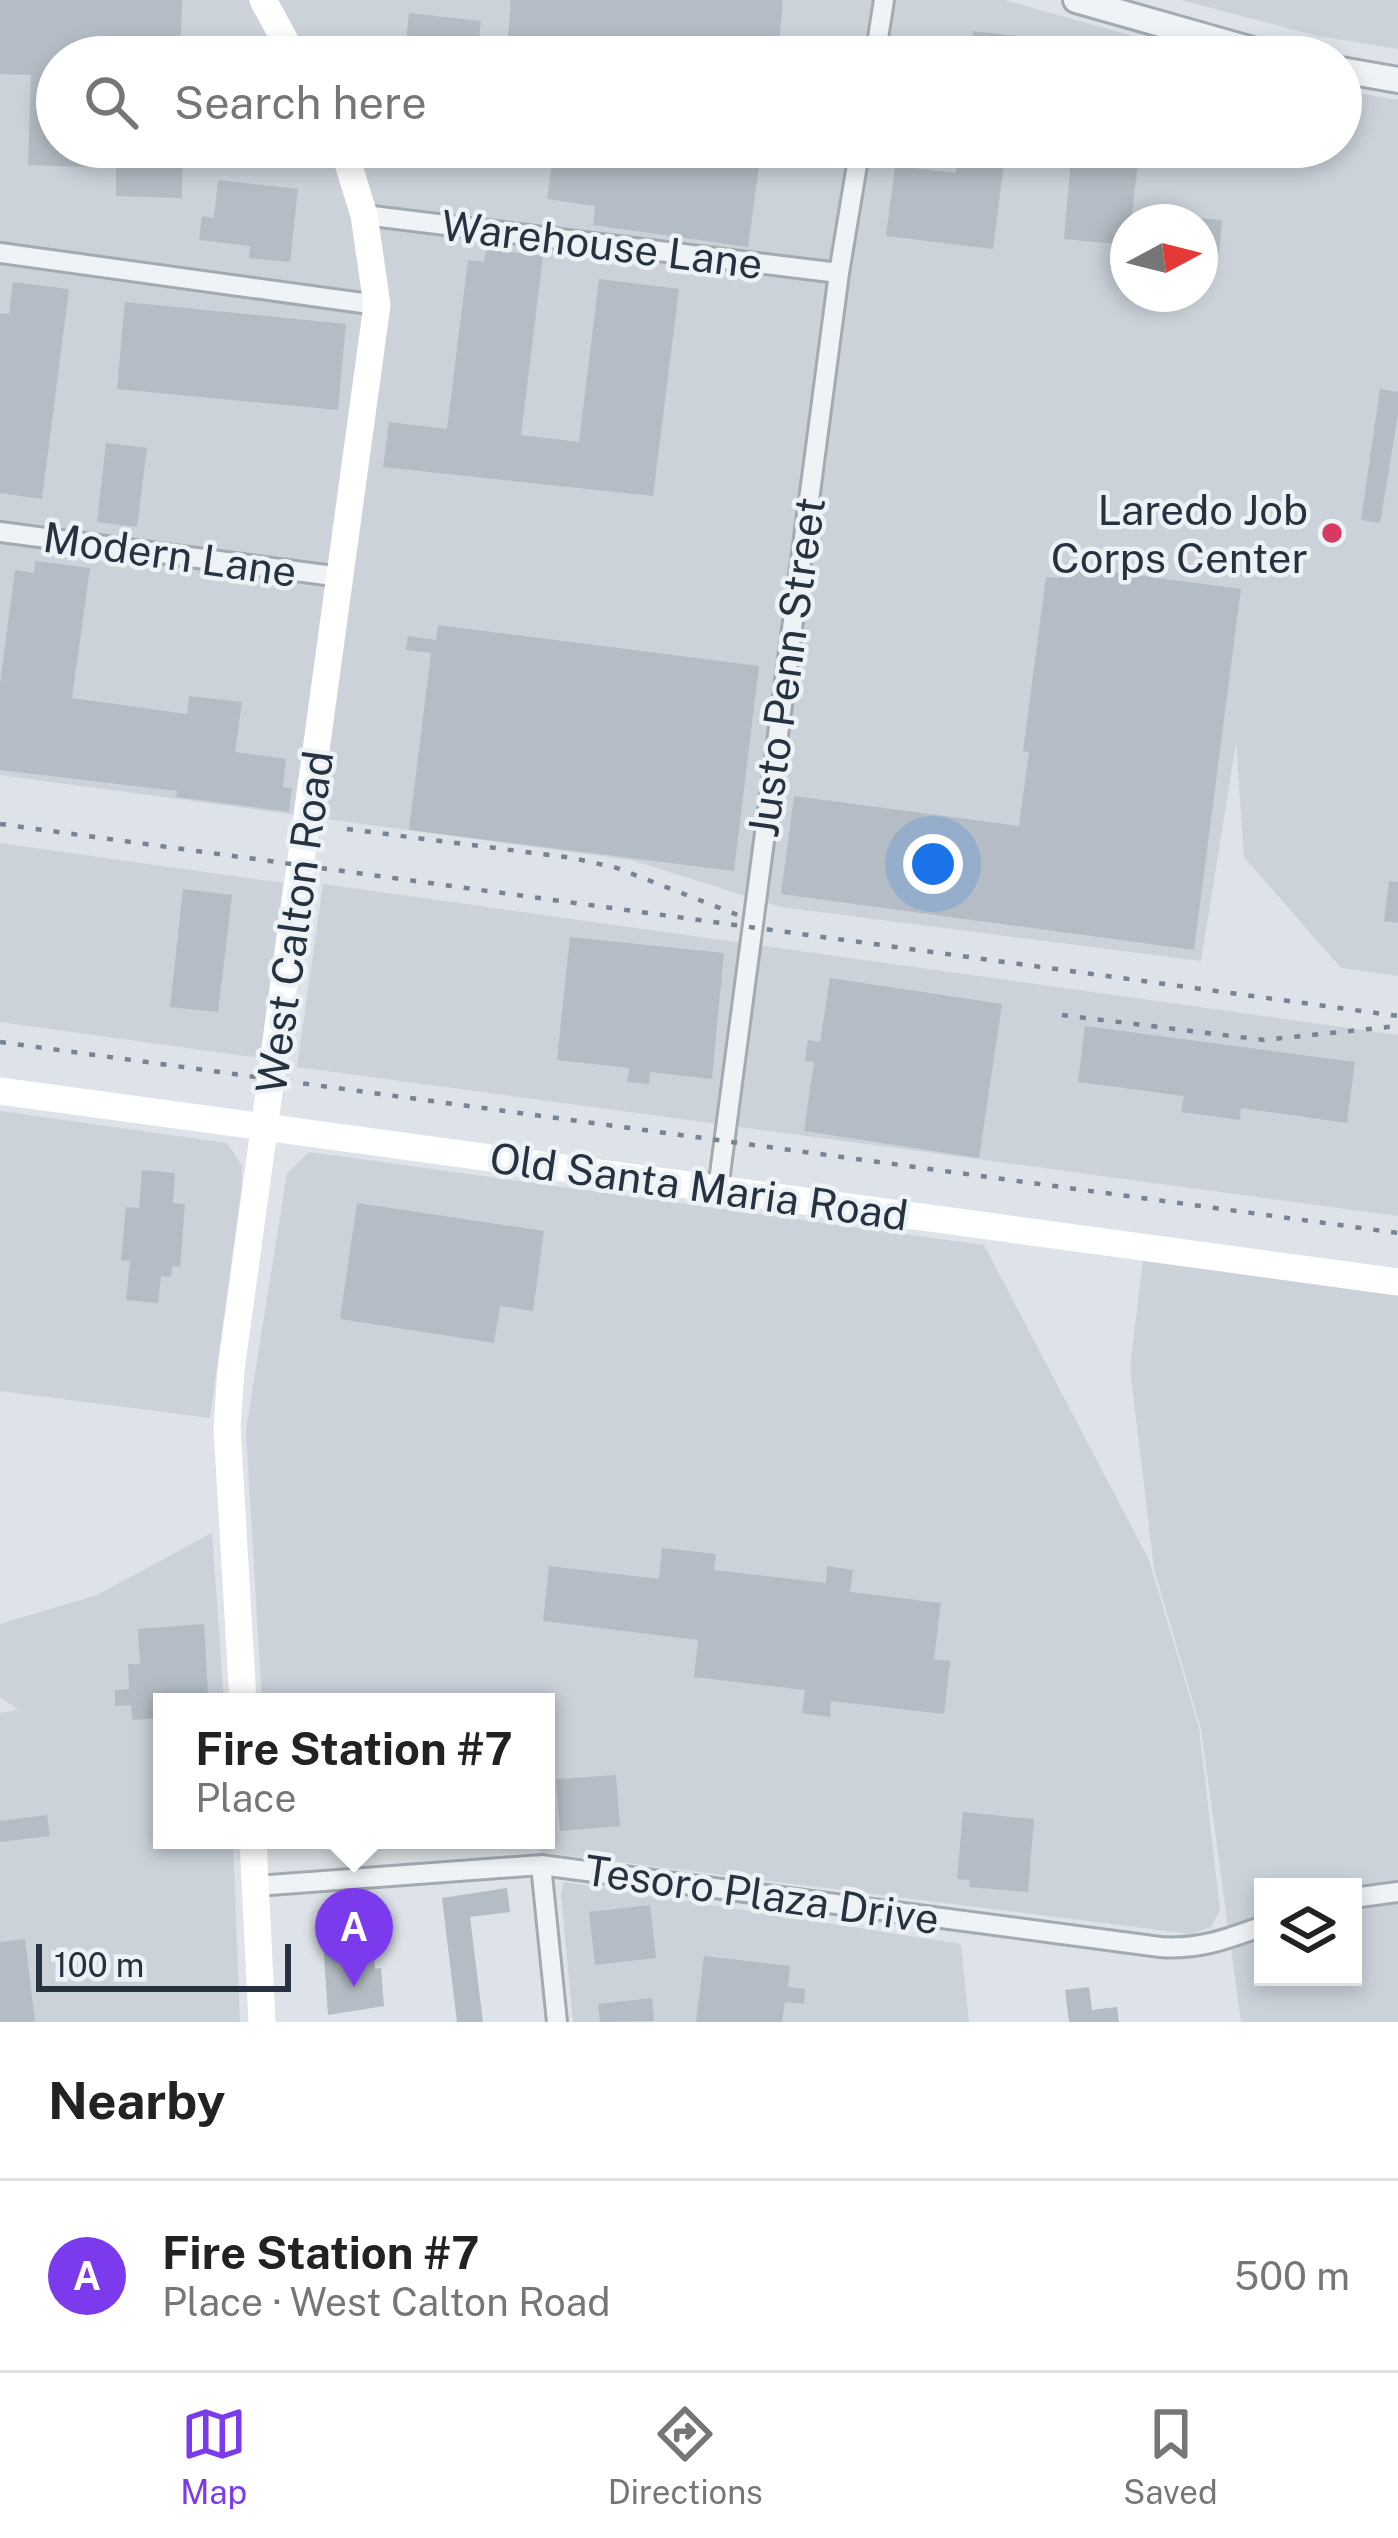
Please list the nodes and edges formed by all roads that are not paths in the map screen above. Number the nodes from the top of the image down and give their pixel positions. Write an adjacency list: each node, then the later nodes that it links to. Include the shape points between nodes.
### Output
1 (263, 0): 4 (main road)
2 (884, 0): 5 (street)
3 (1076, 0): 6 (street)
4 (283, 36)
5 (878, 36)
6 (1203, 36)
7 (1362, 74): 8 (street)
8 (1398, 80)
9 (349, 168): 11 (main road, West Calton Road)
10 (856, 168): 13 (street, Justo Penn Street)
11 (364, 215): 13 (street, Warehouse Lane); 14 (main road, West Calton Road)
12 (0, 254): 14 (street)
13 (839, 273): 19 (street, Justo Penn Street)
14 (377, 304): 16 (main road, West Calton Road)
15 (0, 532): 16 (street, Modern Lane)
16 (341, 577): 18 (main road, West Calton Road)
17 (0, 1091): 18 (main road, Old Santa Maria Road)
18 (266, 1127): 19 (main road, Old Santa Maria Road); 21 (main road, West Calton Road, via 227,1427)
19 (718, 1189): 20 (main road, Old Santa Maria Road)
20 (1398, 1282)
21 (243, 1693)
22 (254, 1849): 24 (main road)
23 (541, 1865): 24 (street, Tesoro Plaza Drive); 27 (street, Tesoro Plaza Drive, via 1173,1948 1218,1944); 29 (street)
24 (256, 1886): 28 (main road)
25 (1398, 1892): 26 (street)
26 (1362, 1897)
27 (1254, 1930)
28 (262, 2022)
29 (557, 2022)

